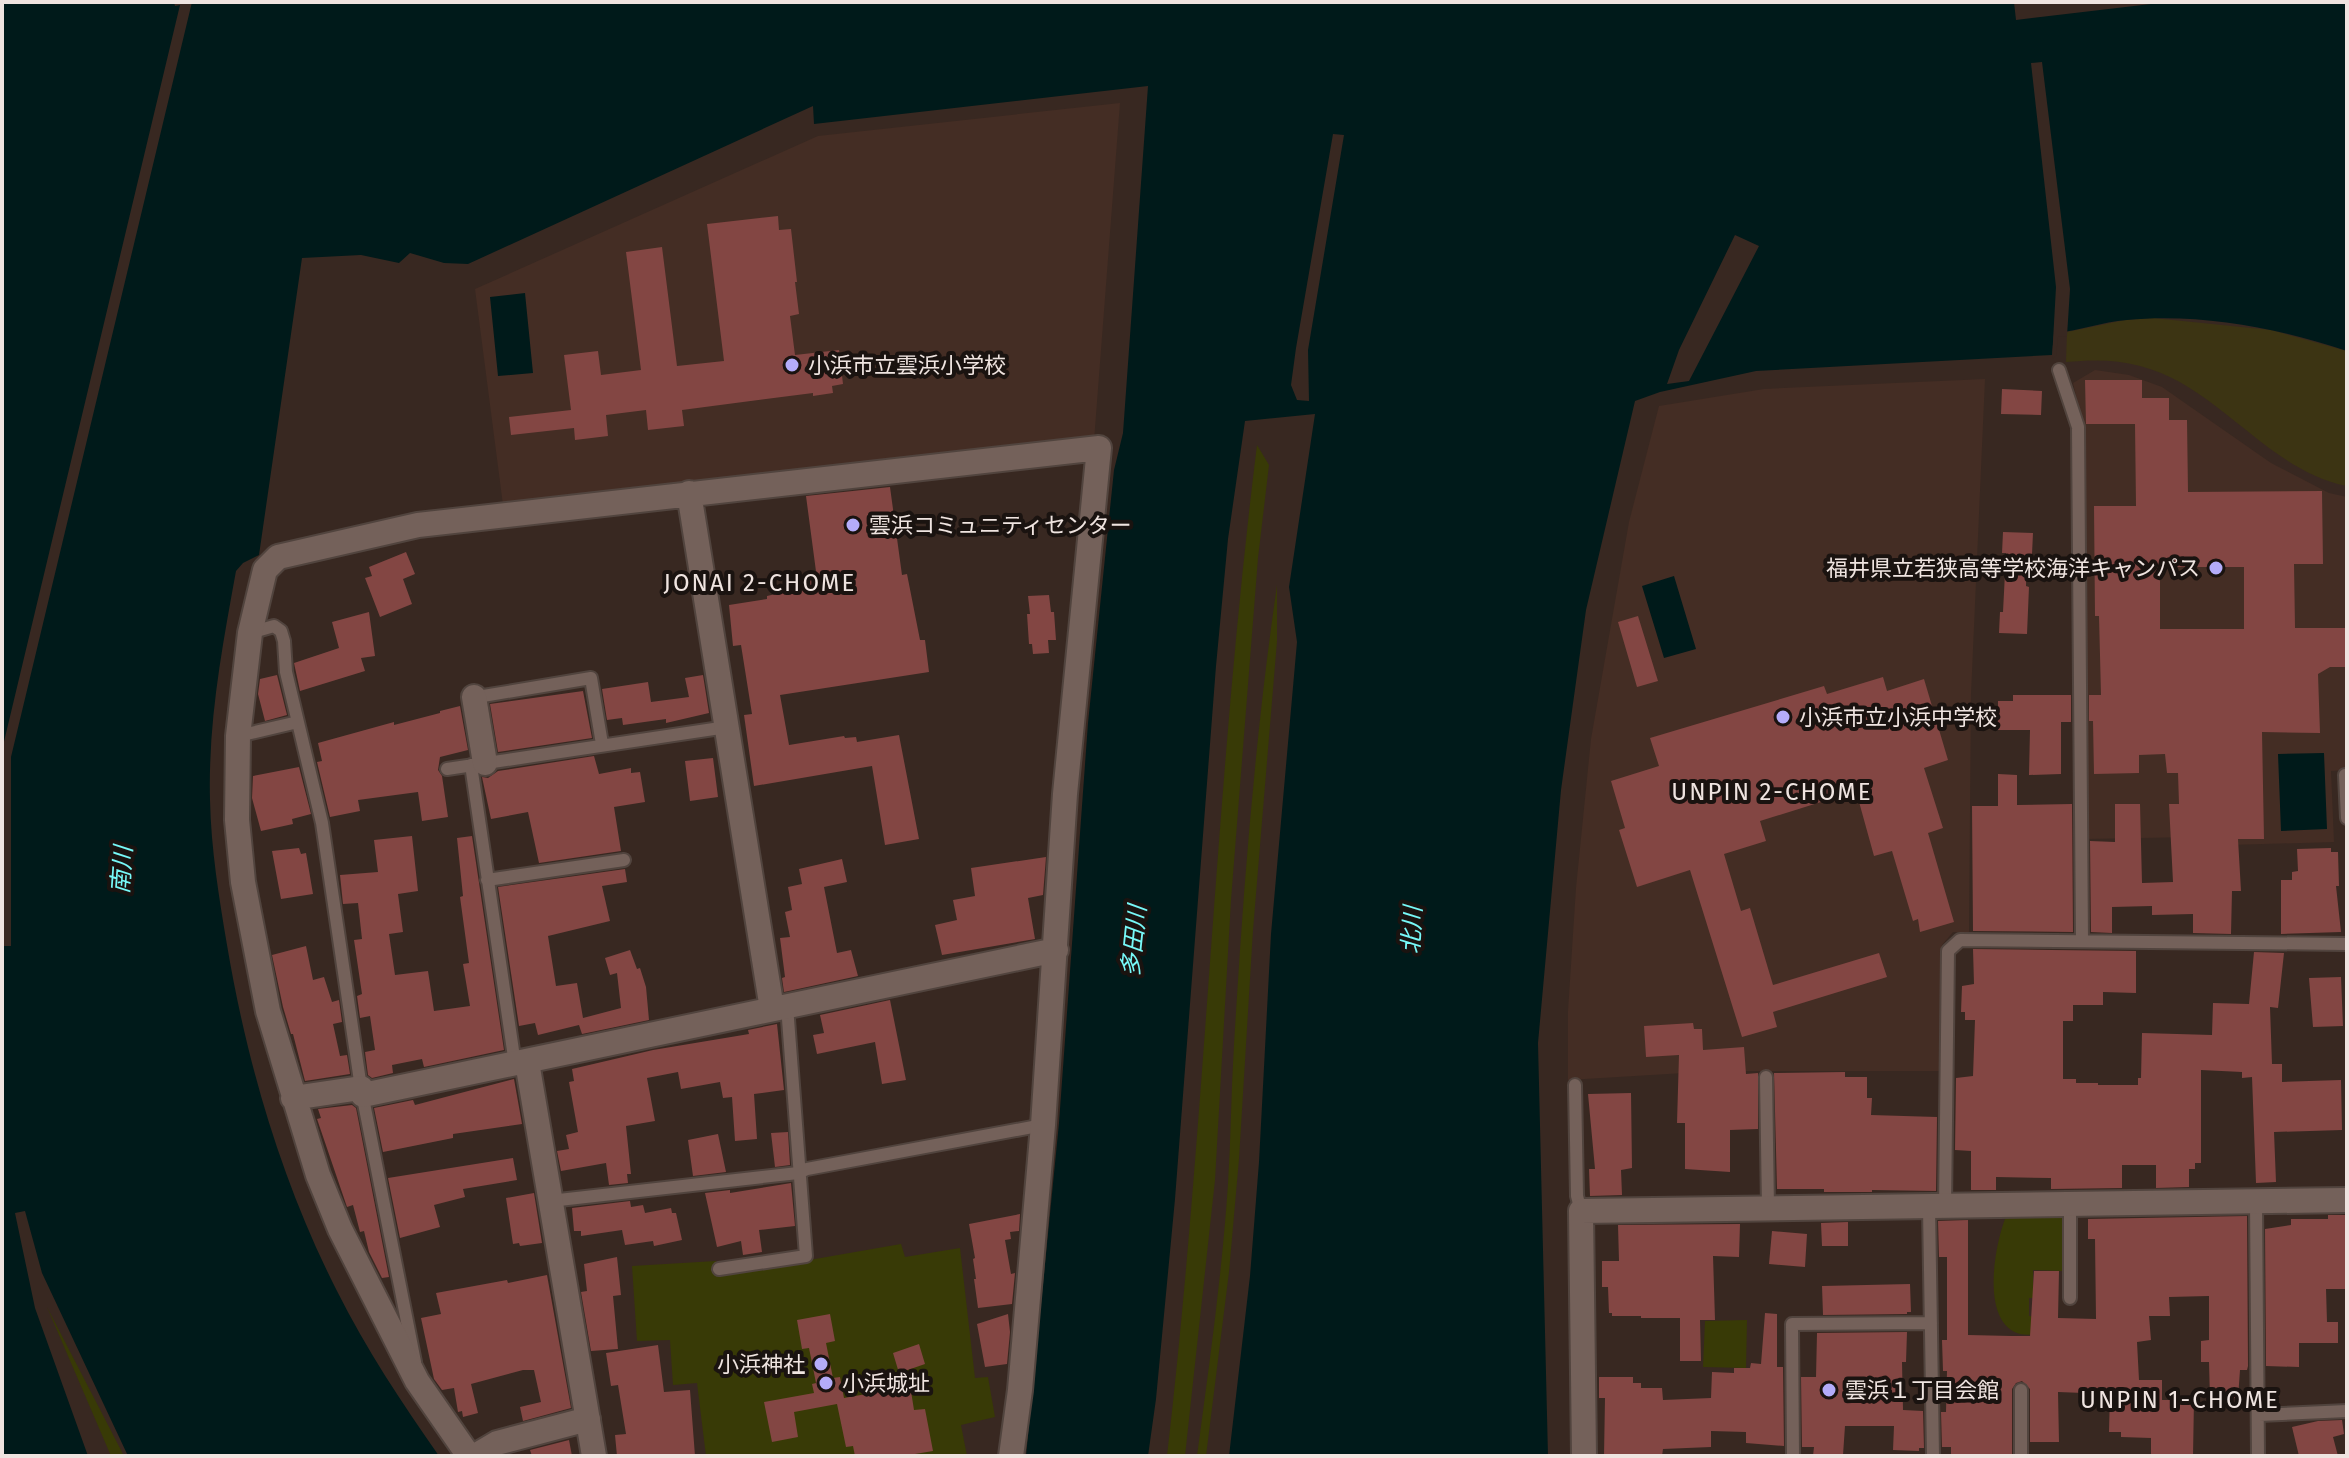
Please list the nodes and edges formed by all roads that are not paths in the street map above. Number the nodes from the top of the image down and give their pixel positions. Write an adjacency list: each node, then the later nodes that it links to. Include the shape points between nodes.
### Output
1 (2059, 370): 16 (lane, via 2078,427)
2 (689, 493): 3 (street, via 418,525 278,557 265,570); 6 (street); 18 (street, via 1099,448 1065,794)
3 (250, 633): 5 (lane, via 274,626 281,631); 7 (street)
4 (468, 698): 8 (lane, via 591,678); 9 (street)
5 (298, 722): 7 (lane); 23 (lane, via 322,823)
6 (727, 727): 8 (lane); 19 (street)
7 (238, 736): 24 (street, via 243,882 268,1011)
8 (602, 744): 9 (lane)
9 (478, 764): 10 (lane); 15 (lane)
10 (447, 769)
11 (2345, 775): 12 (lane)
12 (2347, 807): 13 (lane)
13 (2347, 818)
14 (624, 860): 15 (lane)
15 (487, 880): 20 (lane)
16 (2082, 941): 17 (lane); 31 (lane, via 1960,940 1948,951)
17 (2347, 944)
18 (1056, 950): 19 (street); 25 (street)
19 (780, 1008): 20 (street); 26 (lane)
20 (521, 1063): 23 (street); 28 (street)
21 (1766, 1077): 32 (lane)
22 (1575, 1085): 33 (lane)
23 (362, 1091): 24 (street); 37 (lane)
24 (293, 1098): 37 (street, via 340,1229)
25 (1043, 1125): 26 (lane); 44 (street)
26 (801, 1171): 28 (lane); 34 (lane, via 806,1256)
27 (2347, 1200): 29 (street)
28 (550, 1201): 41 (street)
29 (2256, 1201): 30 (street); 40 (lane)
30 (2070, 1205): 31 (street); 35 (lane)
31 (1937, 1207): 32 (street); 36 (lane)
32 (1768, 1208): 33 (street)
33 (1581, 1211): 45 (street)
34 (719, 1269)
35 (2070, 1298)
36 (1931, 1323): 46 (lane, via 1792,1324); 47 (lane)
37 (417, 1381): 42 (street)
38 (2021, 1390): 48 (lane)
39 (2347, 1411): 40 (lane)
40 (2259, 1415): 49 (lane)
41 (588, 1419): 42 (street, via 497,1443); 43 (street)
42 (472, 1456)
43 (594, 1456)
44 (1011, 1456)
45 (1584, 1456)
46 (1793, 1456)
47 (1933, 1456)
48 (2021, 1456)
49 (2258, 1456)

